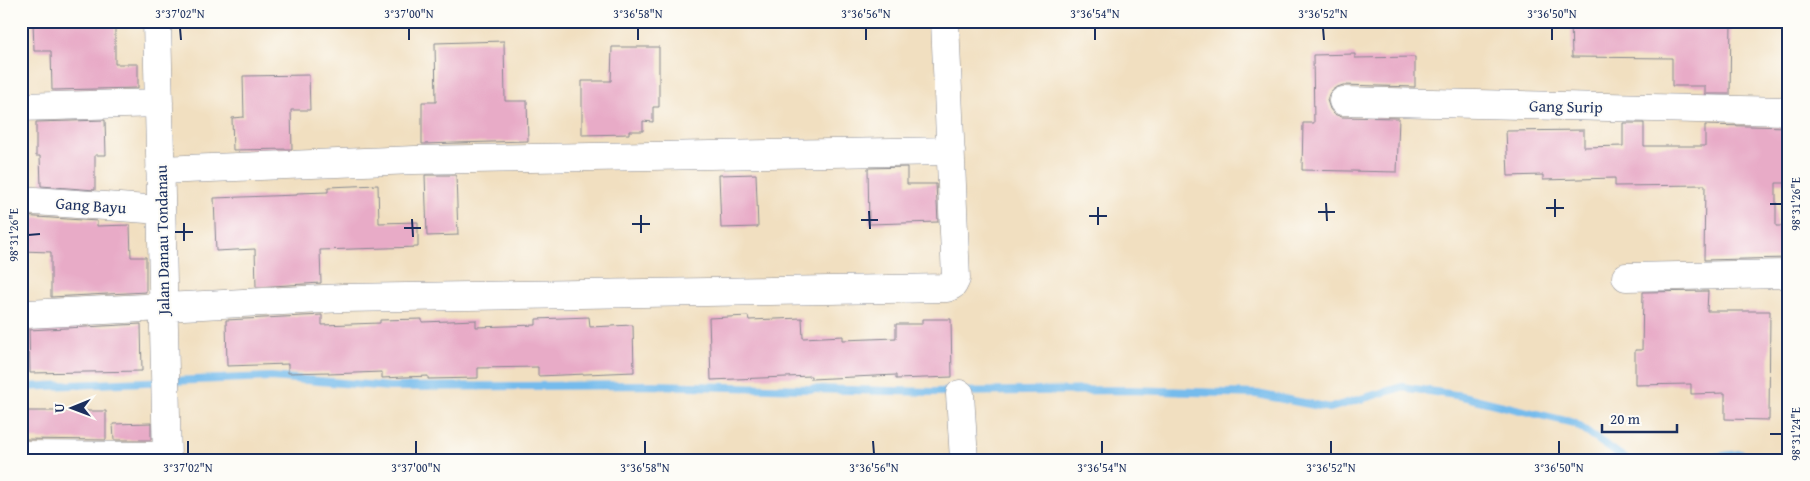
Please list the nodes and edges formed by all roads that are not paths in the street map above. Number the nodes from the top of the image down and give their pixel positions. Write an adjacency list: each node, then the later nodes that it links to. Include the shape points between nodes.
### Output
1 (157, 21): 4 (street, Jalan Danau Tondanau)
2 (945, 21): 7 (street)
3 (1343, 101): 6 (street, Gang Surip)
4 (159, 103): 5 (street); 8 (street, Jalan Danau Tondanau)
5 (21, 107)
6 (1789, 111)
7 (951, 151): 8 (street, via 415,160); 13 (street, via 956,279 947,288 343,298)
8 (160, 170): 10 (street, Jalan Danau Tondanau)
9 (21, 200): 10 (street, Gang Bayu)
10 (162, 210): 13 (street, Jalan Danau Tondanau)
11 (1789, 274): 12 (street)
12 (1626, 277)
13 (164, 308): 14 (street, via 27,314); 17 (street, Jalan Danau Tondanau)
14 (21, 310)
15 (960, 394): 18 (street)
16 (21, 455): 17 (street)
17 (167, 458)
18 (964, 460)

